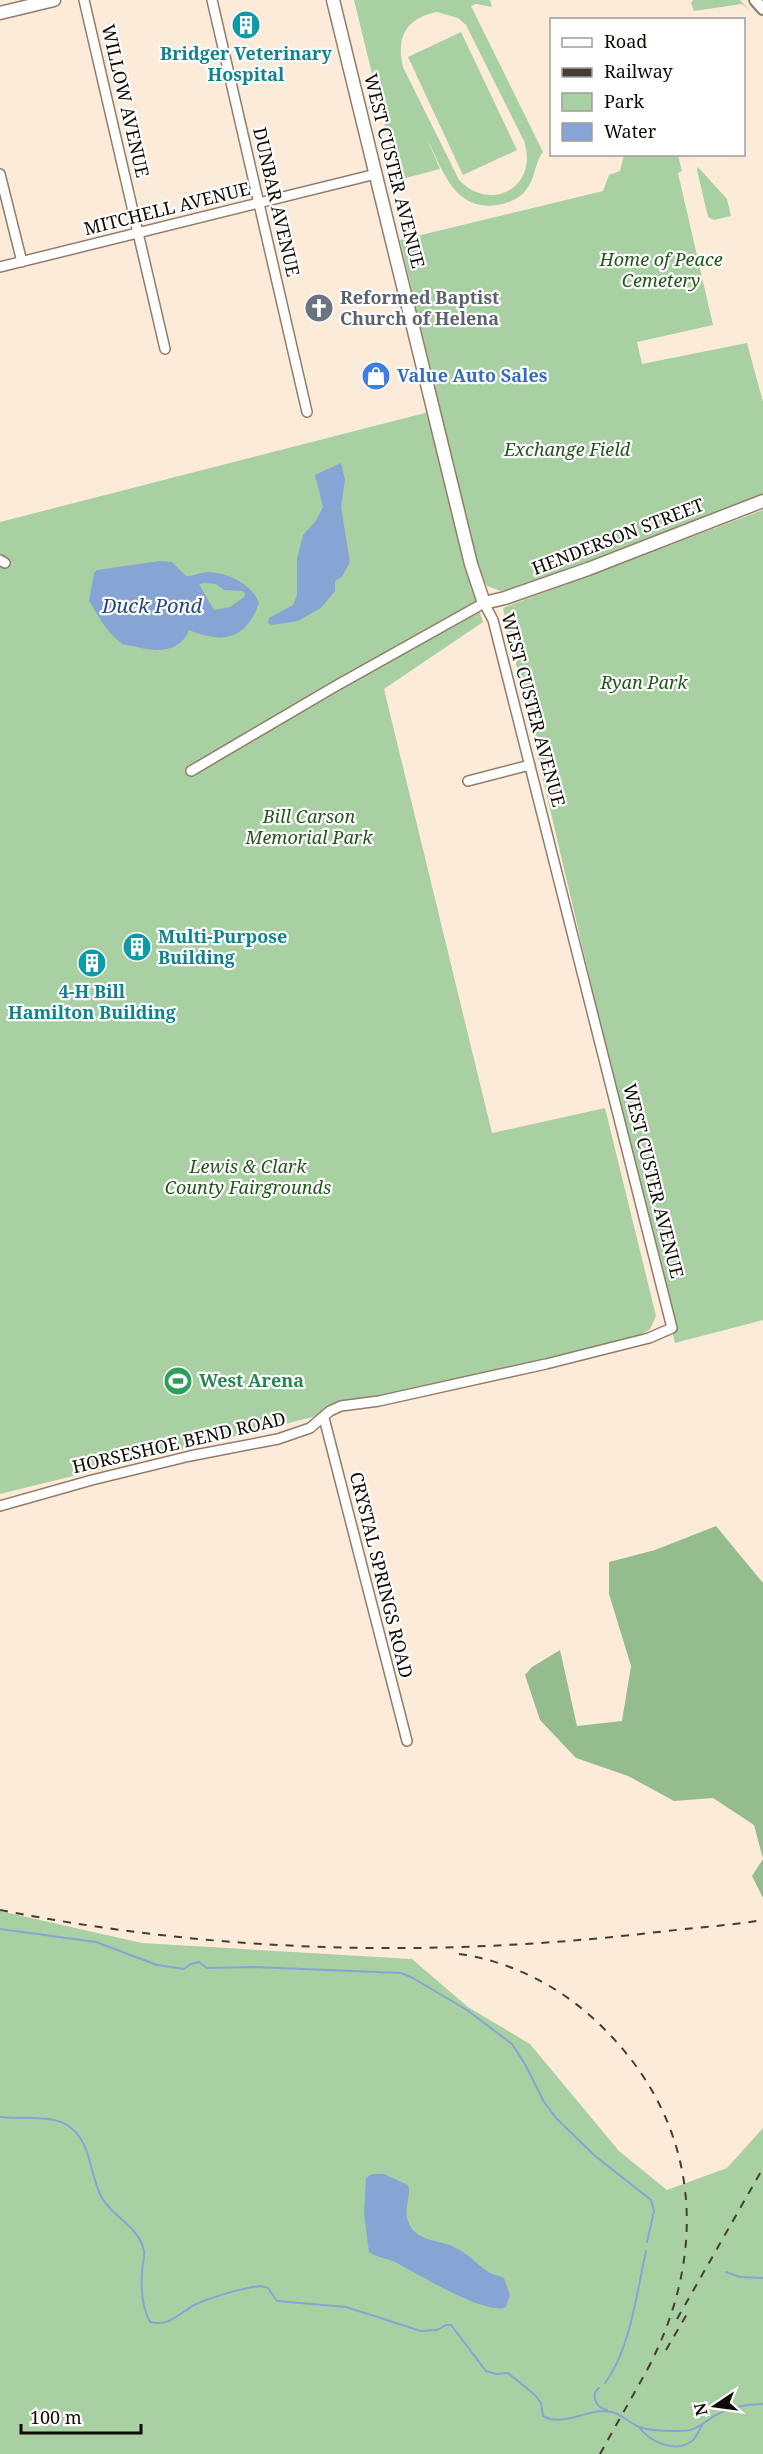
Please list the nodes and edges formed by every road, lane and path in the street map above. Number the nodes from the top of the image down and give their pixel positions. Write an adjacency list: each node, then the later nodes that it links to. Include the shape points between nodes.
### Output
1 (54, 0): 7 (main road)
2 (84, 0): 11 (street, WILLOW AVENUE)
3 (212, 0): 10 (street, DUNBAR AVENUE)
4 (333, 0): 9 (main road, WEST CUSTER AVENUE)
5 (755, 0): 6 (street)
6 (763, 9)
7 (0, 13)
8 (0, 174): 12 (street)
9 (376, 174): 10 (street, MITCHELL AVENUE); 17 (main road, WEST CUSTER AVENUE, via 471,564)
10 (259, 203): 11 (street, MITCHELL AVENUE); 15 (street, DUNBAR AVENUE)
11 (138, 233): 12 (street, MITCHELL AVENUE); 14 (street, WILLOW AVENUE)
12 (22, 262): 13 (street, MITCHELL AVENUE)
13 (0, 267)
14 (165, 349)
15 (307, 412)
16 (763, 501): 17 (main road, HENDERSON STREET, via 588,569)
17 (484, 603): 18 (street, WEST CUSTER AVENUE, via 493,620); 19 (street)
18 (530, 765): 20 (street); 21 (street, WEST CUSTER AVENUE, via 672,1328)
19 (191, 771)
20 (468, 781)
21 (641, 1340): 22 (street, HORSESHOE BEND ROAD, via 379,1401 341,1406)
22 (324, 1418): 23 (street, HORSESHOE BEND ROAD, via 310,1428 278,1439 190,1456); 24 (street, CRYSTAL SPRINGS ROAD)
23 (0, 1506)
24 (407, 1741)

